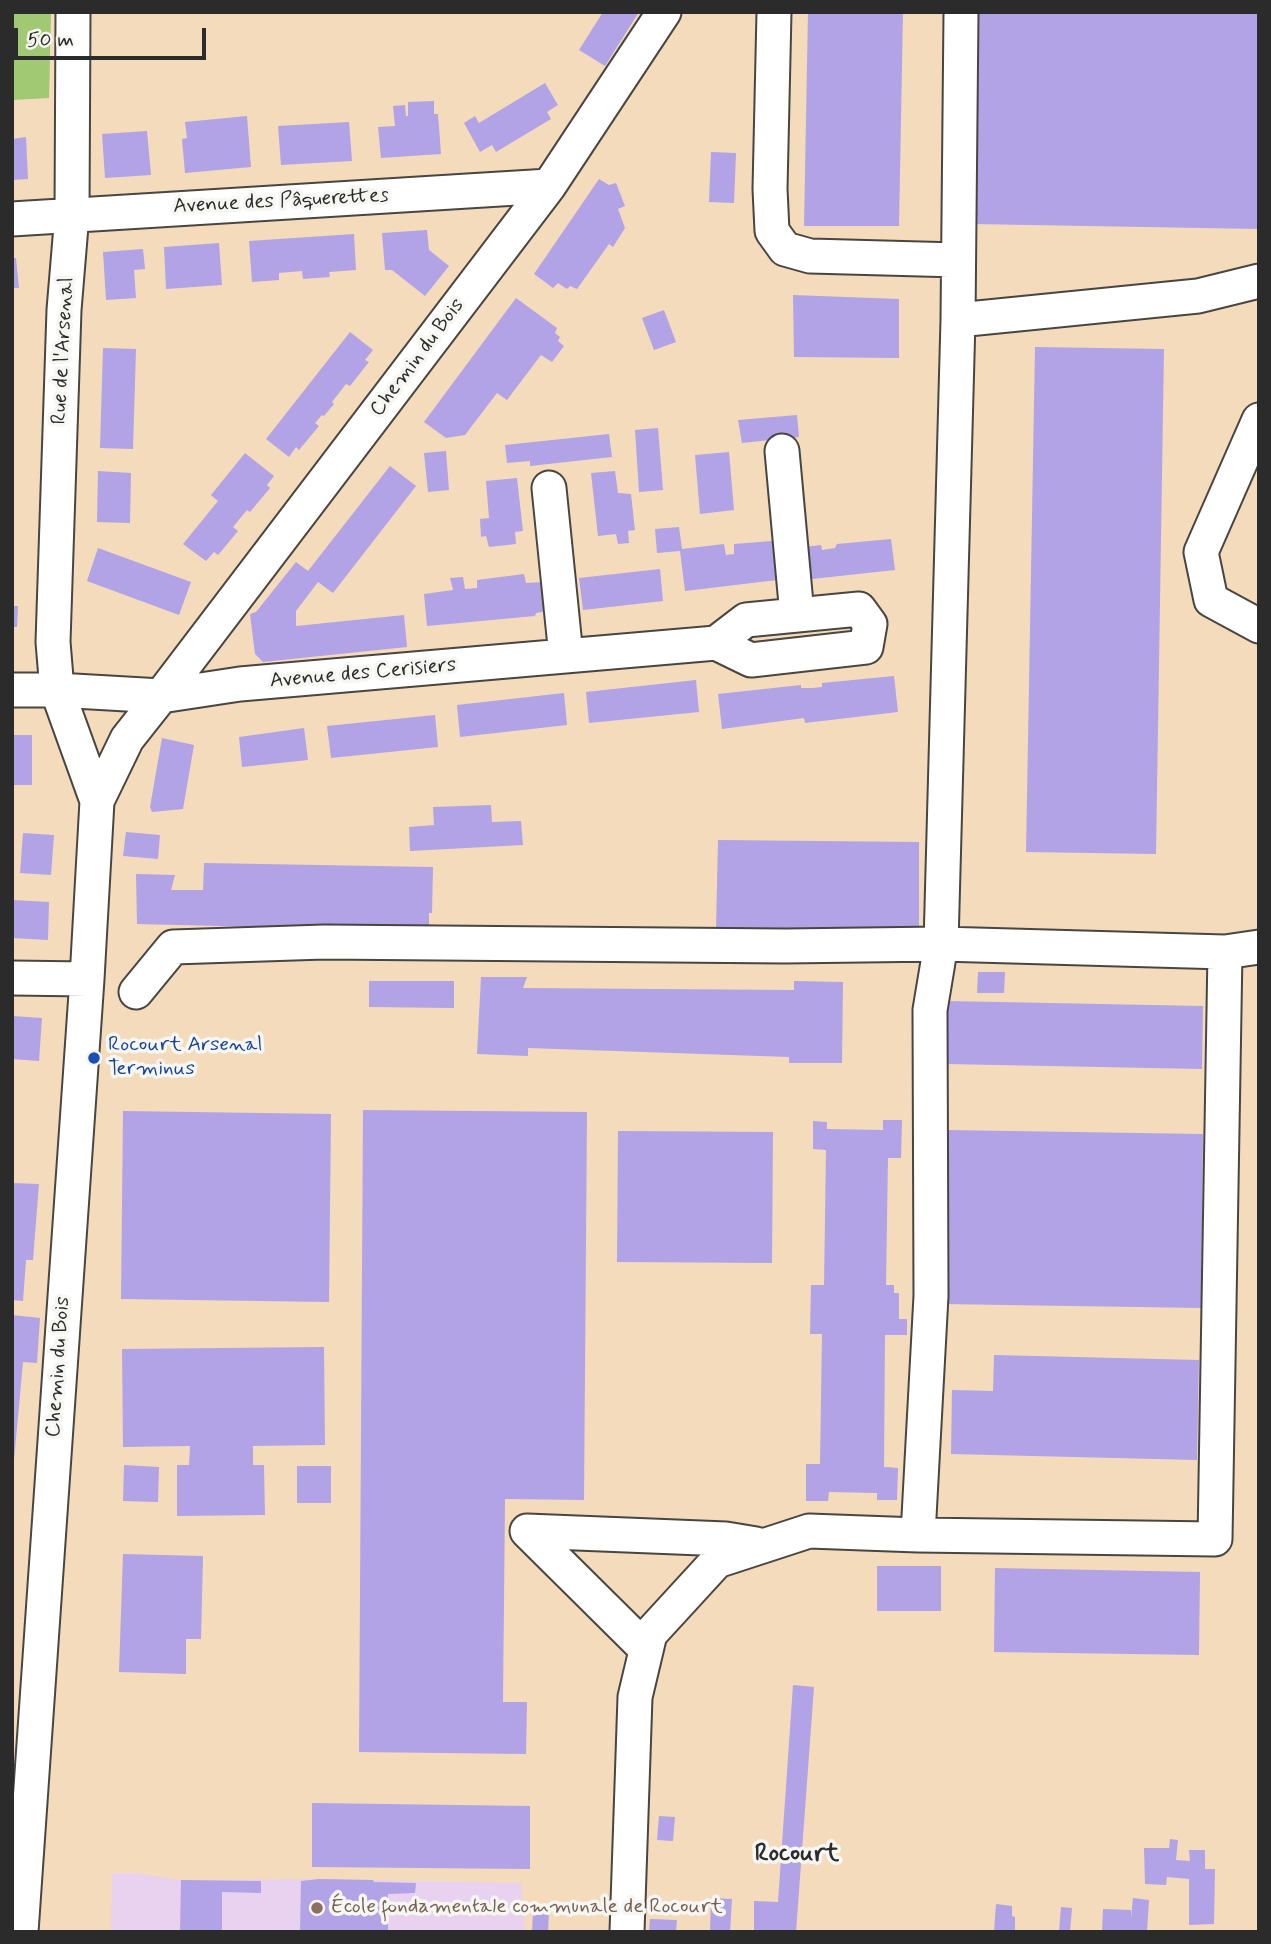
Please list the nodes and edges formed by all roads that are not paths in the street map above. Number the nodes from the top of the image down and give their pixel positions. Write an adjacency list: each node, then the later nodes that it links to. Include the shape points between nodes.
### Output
1 (73, 12): 6 (street, Rue de l'Arsenal)
2 (664, 12): 5 (street, Chemin du Bois)
3 (774, 12): 8 (street, via 770,189 772,231 785,250 810,256)
4 (961, 12): 8 (street)
5 (549, 186): 6 (street, Avenue des Pâquerettes); 20 (street, Chemin du Bois)
6 (72, 214): 7 (street, Avenue des Pâquerettes); 19 (street, Rue de l'Arsenal, via 64,310 53,628)
7 (12, 219)
8 (958, 260): 10 (street)
9 (1259, 281): 10 (street, via 1198,296)
10 (958, 320): 22 (street)
11 (1259, 420): 15 (street, via 1201,552 1211,600)
12 (782, 451): 14 (street)
13 (549, 488): 17 (street)
14 (797, 615): 16 (street, via 746,620); 16 (street, via 859,609 870,624 866,647 751,660)
15 (1259, 626)
16 (716, 643): 17 (street, Avenue des Cerisiers)
17 (566, 656): 20 (street, Avenue des Cerisiers, via 240,684)
18 (12, 690): 19 (street)
19 (57, 690): 20 (street); 21 (street, Chemin du Bois)
20 (161, 696): 21 (street, Chemin du Bois, via 127,739)
21 (97, 801): 26 (street, Chemin du Bois)
22 (942, 944): 24 (street); 27 (street, via 173,947); 28 (street, via 930,1010 931,1296)
23 (1259, 947): 24 (street)
24 (1225, 952): 28 (street, via 1215,1539)
25 (12, 978): 26 (street)
26 (87, 979): 31 (street, Chemin du Bois)
27 (136, 992)
28 (918, 1535): 29 (street, via 808,1531)
29 (765, 1545): 30 (street, via 717,1561 650,1634); 30 (street, via 726,1539 527,1531)
30 (646, 1649): 32 (street, via 635,1697)
31 (21, 1932)
32 (627, 1932)

